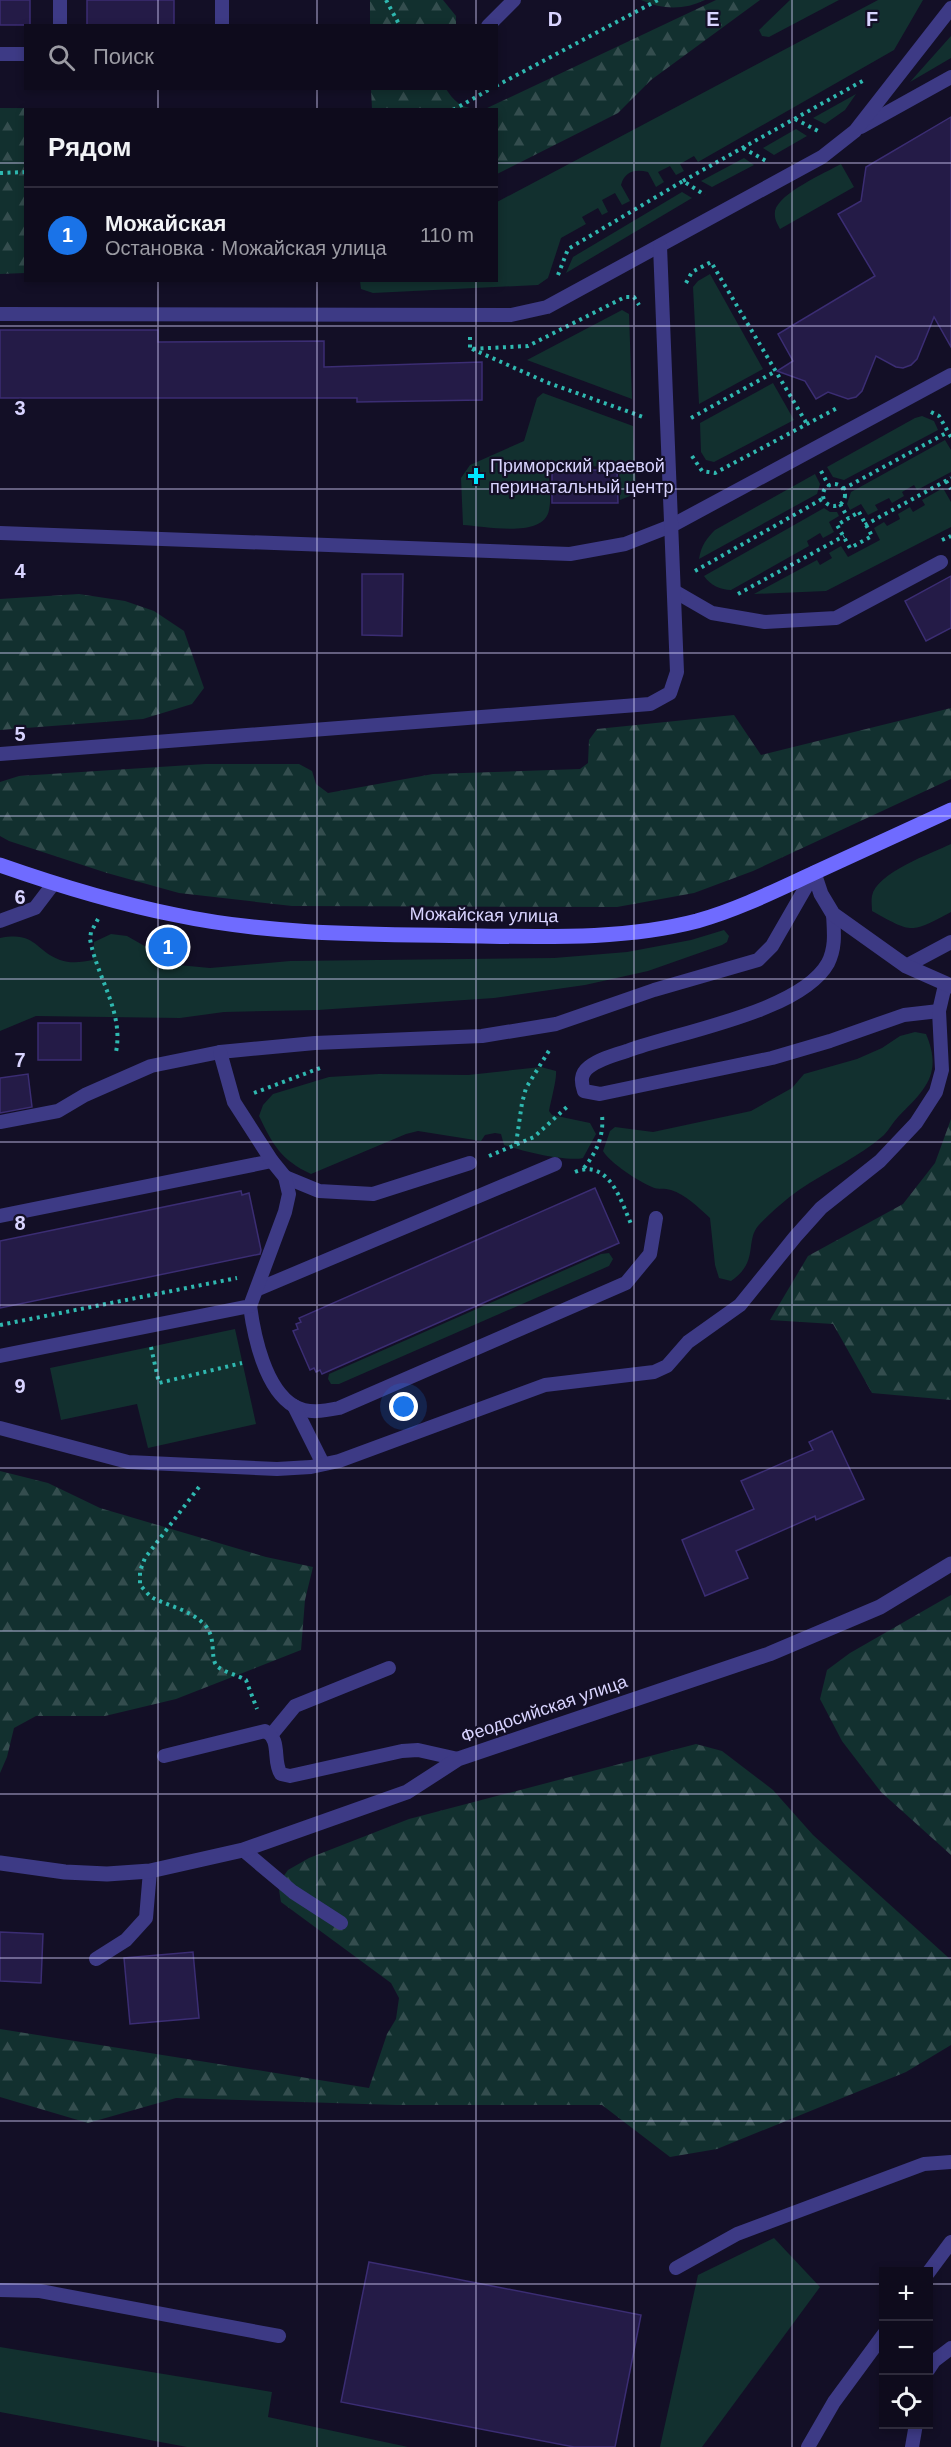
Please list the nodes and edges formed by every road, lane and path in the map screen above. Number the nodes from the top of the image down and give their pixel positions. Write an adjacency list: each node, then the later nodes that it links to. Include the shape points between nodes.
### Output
1 (60, 0): 7 (lane)
2 (222, 0): 8 (lane)
3 (386, 0): 9 (path)
4 (514, 0): 10 (lane)
5 (658, 0): 15 (path)
6 (951, 8): 18 (lane)
7 (60, 24)
8 (222, 24)
9 (399, 24)
10 (490, 24)
11 (0, 54): 12 (lane)
12 (24, 54)
13 (951, 77): 18 (lane)
14 (867, 78): 21 (path)
15 (498, 85)
16 (488, 90): 17 (path)
17 (457, 108)
18 (855, 131): 22 (lane, via 822,157)
19 (24, 172): 20 (path)
20 (0, 173)
21 (683, 181): 22 (path); 26 (path, via 568,249)
22 (726, 210): 23 (lane)
23 (660, 246): 26 (lane); 41 (lane)
24 (686, 292): 30 (path, via 686,280 692,272 711,262)
25 (640, 306): 29 (path, via 634,297 625,297 528,346)
26 (547, 307): 28 (lane, via 511,315)
27 (0, 314): 28 (lane)
28 (469, 315): 29 (path)
29 (470, 349): 36 (path, via 546,382)
30 (776, 371): 37 (path); 38 (path)
31 (950, 378): 52 (lane)
32 (849, 402): 38 (path)
33 (644, 405): 36 (path)
34 (690, 406): 37 (path)
35 (922, 411): 42 (path, via 939,416)
36 (644, 416): 39 (path); 41 (path)
37 (691, 418): 40 (path)
38 (807, 424): 44 (path, via 715,473 702,471 692,458)
39 (645, 427)
40 (691, 428)
41 (667, 431): 52 (lane)
42 (948, 432): 43 (path); 46 (path)
43 (951, 437)
44 (692, 448)
45 (949, 479): 47 (path); 51 (path)
46 (843, 489): 48 (path, via 830,485); 49 (path, via 845,497)
47 (951, 489)
48 (824, 498): 49 (path, via 831,505); 58 (path, via 692,575)
49 (840, 504): 50 (path)
50 (848, 518): 51 (path, via 858,512); 54 (path, via 837,525)
51 (865, 525): 54 (path, via 872,536 850,548)
52 (671, 526): 53 (lane, via 625,544 570,554); 60 (lane)
53 (0, 533)
54 (844, 536): 59 (path)
55 (951, 536): 56 (path)
56 (941, 541)
57 (941, 562): 60 (lane, via 836,618 765,622 712,613)
58 (691, 565)
59 (753, 586)
60 (674, 591): 61 (lane, via 677,672 670,693 650,704)
61 (0, 754)
62 (951, 810): 64 (main road, Можайская улица)
63 (0, 865): 65 (main road, Можайская улица)
64 (814, 873): 66 (main road, Можайская улица, via 699,920 621,933 551,937 241,925 176,915); 67 (street); 75 (lane, via 772,946 758,960 556,1024 482,1036 315,1043)
65 (54, 884): 66 (main road, Можайская улица); 68 (lane, via 35,908)
66 (110, 898): 74 (path, via 90,939 117,1020)
67 (833, 914): 70 (street); 76 (lane, via 832,954 807,985 782,1000 726,1021 653,1041 600,1061 582,1075)
68 (0, 921)
69 (951, 942): 70 (lane)
70 (906, 966): 71 (street)
71 (948, 986): 72 (lane)
72 (939, 1011): 77 (lane, via 904,1015 772,1058); 99 (lane, via 942,1070 936,1092 916,1124 880,1161 821,1208 740,1305 688,1342 667,1365 654,1372 545,1385)
73 (552, 1047): 79 (path, via 526,1088)
74 (116, 1052)
75 (220, 1052): 78 (lane, via 151,1066 58,1111); 80 (lane, via 234,1102)
76 (584, 1091): 77 (lane); 79 (path, via 534,1137)
77 (600, 1094): 83 (path, via 604,1130 595,1154)
78 (0, 1122)
79 (516, 1145): 81 (path)
80 (272, 1161): 85 (lane); 86 (lane)
81 (470, 1163): 85 (lane, via 373,1194 319,1191)
82 (555, 1164): 90 (lane)
83 (583, 1168): 84 (path); 88 (path, via 600,1171 613,1183)
84 (572, 1173)
85 (285, 1177): 89 (lane, via 289,1194)
86 (0, 1216)
87 (656, 1218): 97 (lane, via 650,1254 626,1283 339,1408 310,1411)
88 (634, 1230)
89 (264, 1272): 90 (lane); 91 (path)
90 (258, 1289): 92 (lane)
91 (139, 1297): 93 (path); 94 (path)
92 (250, 1306): 94 (lane); 96 (lane)
93 (0, 1325)
94 (146, 1327): 95 (lane); 96 (path, via 159,1383)
95 (0, 1356)
96 (263, 1358): 97 (lane, via 281,1395)
97 (294, 1406): 99 (lane)
98 (0, 1428): 100 (lane, via 128,1461)
99 (323, 1464): 100 (lane, via 277,1469)
100 (213, 1466): 103 (path, via 145,1557 140,1585 151,1597 186,1612 210,1631 213,1660 217,1667 246,1680)
101 (951, 1564): 105 (street, Феодосийская улица, via 880,1606 769,1653)
102 (389, 1668): 103 (lane, via 295,1706)
103 (268, 1733): 104 (lane); 105 (lane, via 275,1742 277,1768 281,1774 290,1776 402,1750)
104 (164, 1756)
105 (458, 1759): 106 (street, Феодосийская улица, via 407,1792)
106 (243, 1850): 108 (street, Феодосийская улица); 109 (lane, via 293,1892)
107 (0, 1863): 108 (street, Феодосийская улица, via 107,1874)
108 (150, 1870): 110 (lane, via 146,1918 126,1940)
109 (341, 1923)
110 (96, 1959)
111 (951, 2162): 114 (lane, via 924,2164 736,2234)
112 (951, 2242): 113 (lane)
113 (932, 2267)
114 (675, 2268)
115 (0, 2290): 116 (lane, via 40,2291)
116 (279, 2336)
117 (879, 2341): 121 (lane, via 834,2402)
118 (951, 2348): 119 (lane)
119 (933, 2362)
120 (915, 2429): 122 (lane)
121 (808, 2447)
122 (912, 2447)

